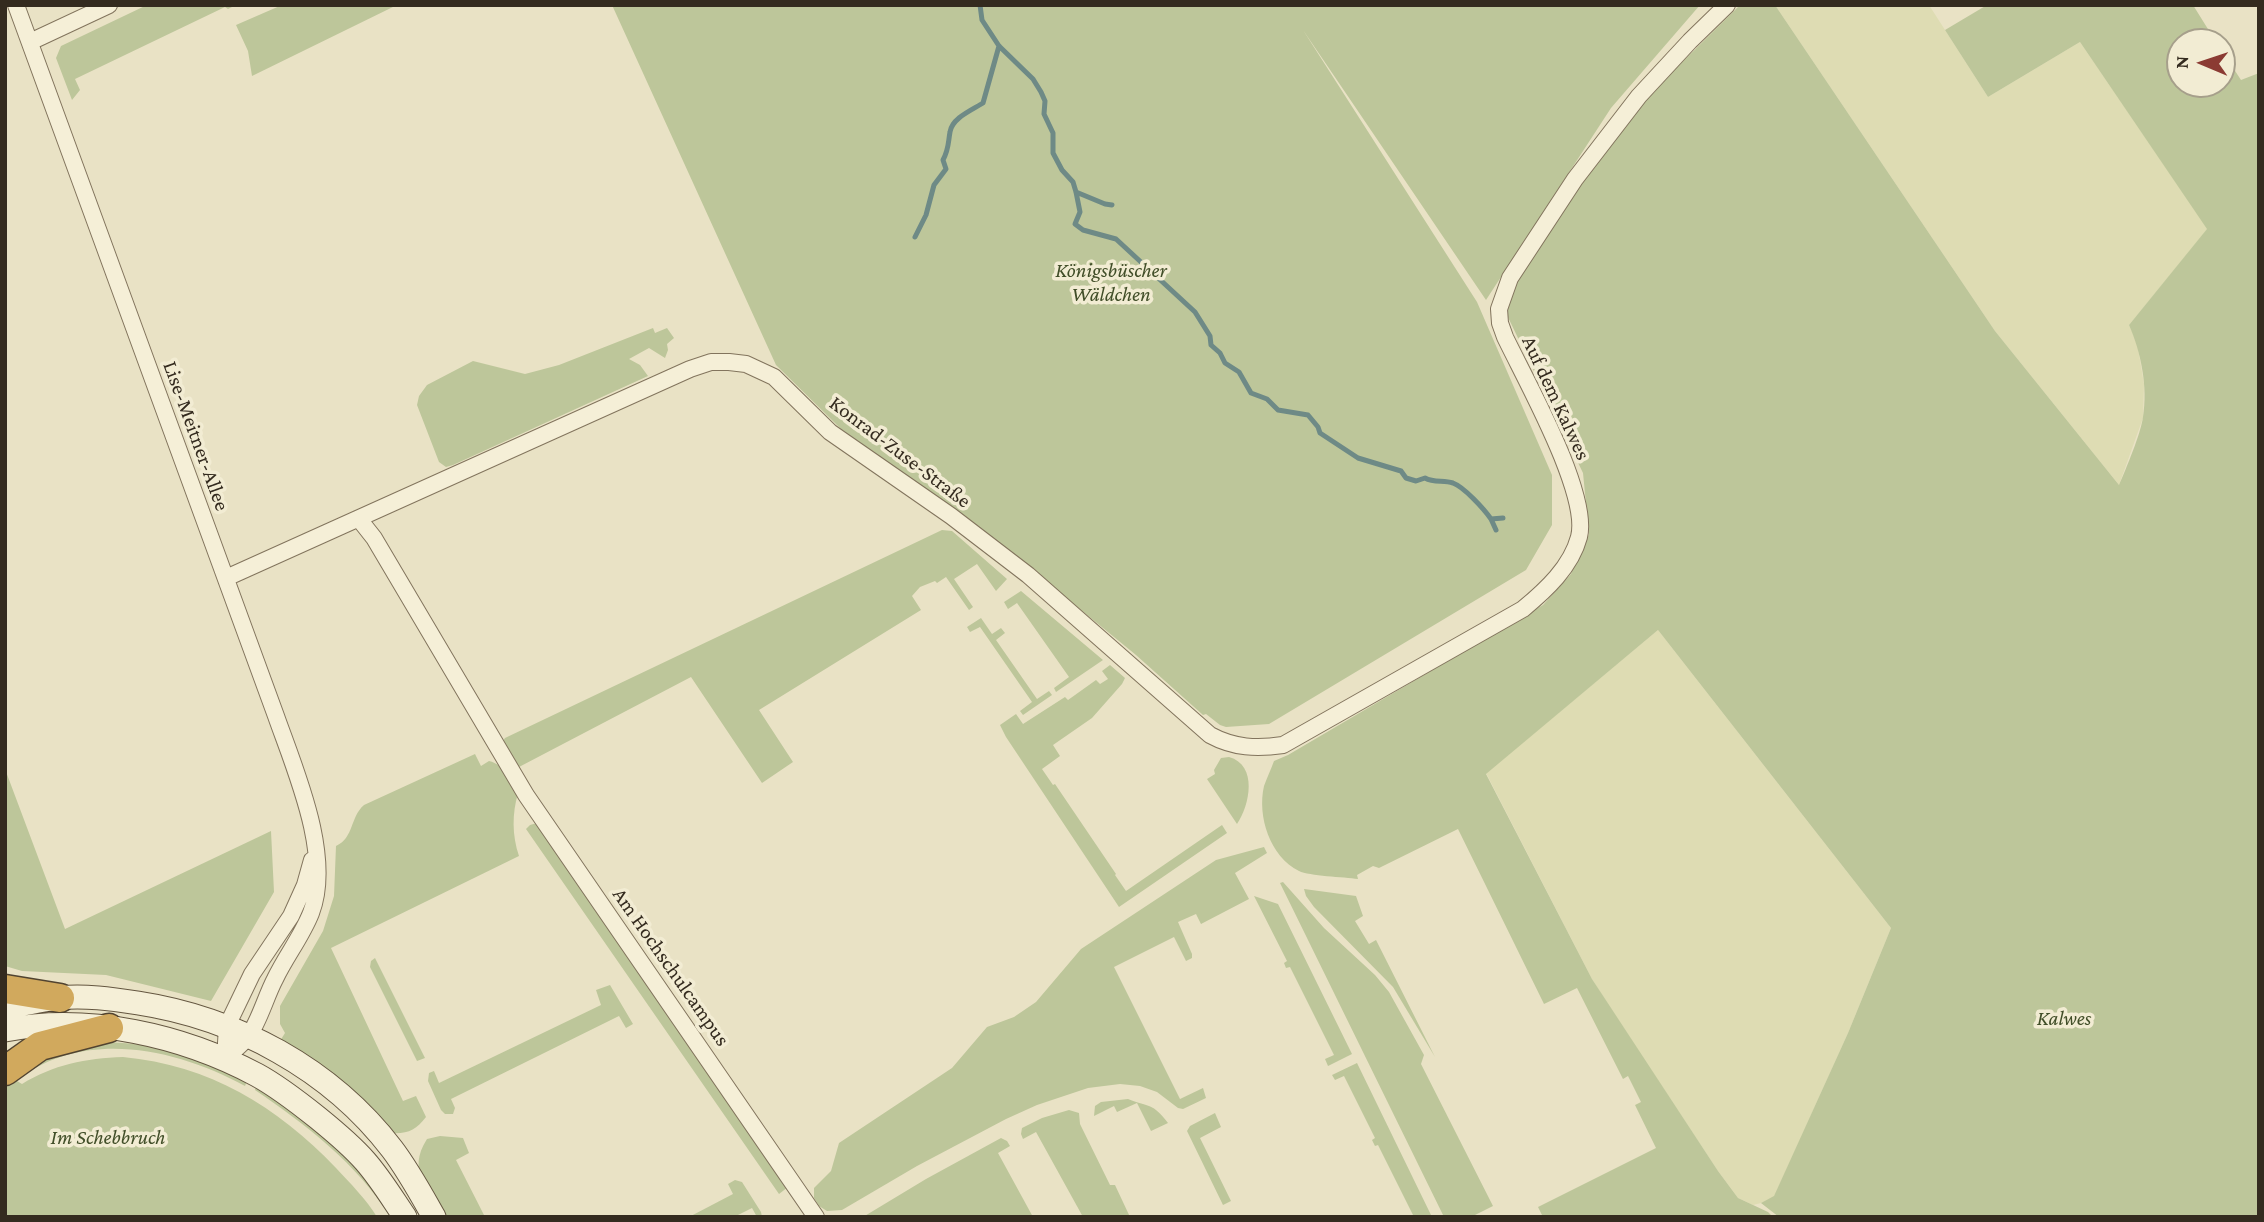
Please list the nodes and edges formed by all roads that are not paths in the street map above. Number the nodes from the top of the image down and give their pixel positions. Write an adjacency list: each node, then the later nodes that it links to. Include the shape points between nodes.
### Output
1 (16, 5): 4 (street, Lise-Meitner-Allee)
2 (108, 5): 4 (street)
3 (1727, 5): 7 (street, Auf dem Kalwes, via 1639,96 1575,179 1510,278 1499,309 1505,337 1562,454 1578,507 1580,535 1570,560 1523,609 1283,744)
4 (30, 42): 6 (street, Lise-Meitner-Allee)
5 (359, 519): 6 (street, Konrad-Zuse-Straße); 7 (street, Konrad-Zuse-Straße, via 690,369 711,362 746,364 774,377 830,432 1028,575 1210,735); 20 (street, Am Hochschulcampus, via 526,795)
6 (226, 578): 8 (street, Lise-Meitner-Allee, via 305,796)
7 (1261, 748)
8 (315, 847): 12 (street, Lise-Meitner-Allee, via 291,916 252,974); 15 (street, Lise-Meitner-Allee, via 318,887 312,911)
9 (5, 989): 10 (highway)
10 (60, 998): 11 (street); 12 (street, via 105,998 164,1007)
11 (5, 1008)
12 (227, 1027): 15 (street); 16 (street, Lise-Meitner-Allee)
13 (109, 1028): 14 (street, via 56,1024); 16 (street, via 183,1044); 17 (highway, via 40,1046)
14 (5, 1030)
15 (249, 1036): 16 (street, Lise-Meitner-Allee); 19 (street, via 326,1083 365,1118 393,1150)
16 (225, 1060): 18 (street, via 289,1095 331,1129 364,1159)
17 (5, 1071)
18 (405, 1217)
19 (435, 1217)
20 (816, 1217)

